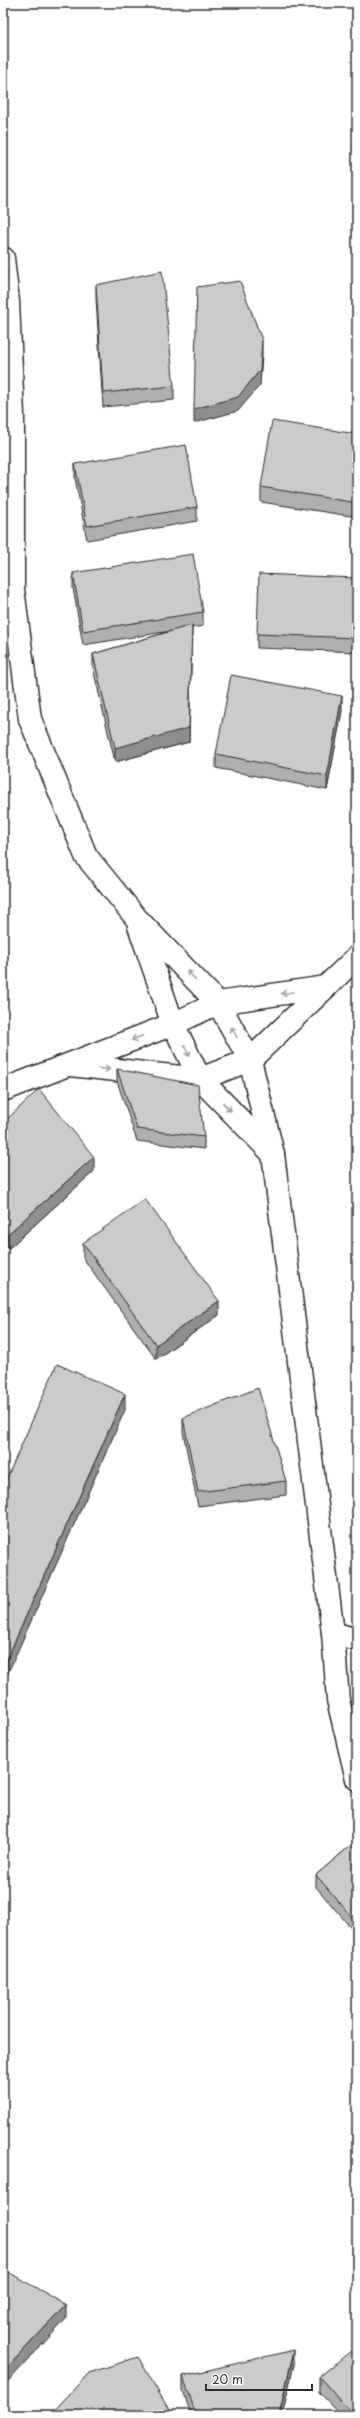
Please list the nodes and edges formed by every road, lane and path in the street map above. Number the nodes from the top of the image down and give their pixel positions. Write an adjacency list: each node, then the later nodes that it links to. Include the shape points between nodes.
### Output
1 (3, 258): 2 (main road, via 8,302 13,415 13,589 30,719 86,856)
2 (137, 919): 5 (main road, one-way to 2); 6 (main road)
3 (357, 958): 4 (main road)
4 (326, 986): 5 (main road, one-way to 5); 7 (main road)
5 (218, 1004): 6 (main road); 7 (main road, one-way to 5)
6 (173, 1024): 8 (main road, one-way to 8); 9 (main road, one-way to 9)
7 (250, 1060): 9 (main road); 11 (main road)
8 (65, 1065): 9 (main road, one-way to 9); 10 (main road)
9 (200, 1079): 11 (main road, one-way to 11)
10 (3, 1090)
11 (274, 1154): 12 (main road)
12 (332, 1633): 13 (main road); 14 (main road, via 338,1700)
13 (357, 1640)
14 (357, 1779)

